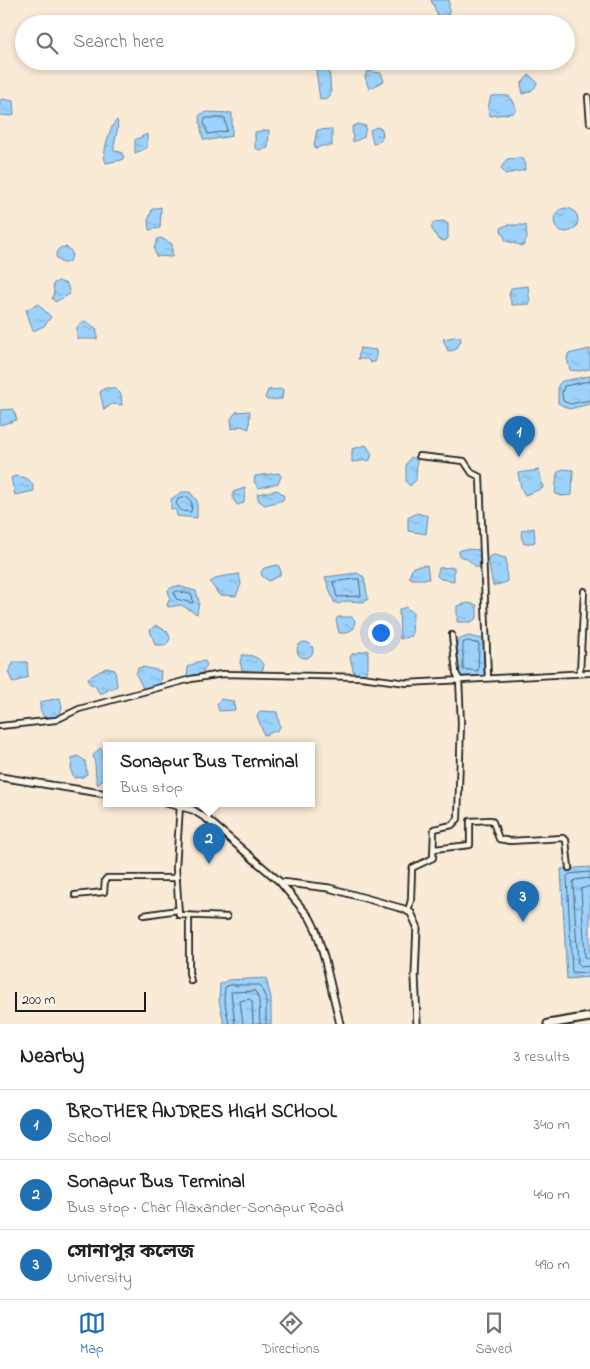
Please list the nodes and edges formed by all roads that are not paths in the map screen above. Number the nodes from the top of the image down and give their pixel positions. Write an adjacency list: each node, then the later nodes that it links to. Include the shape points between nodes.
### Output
1 (588, 97): 2 (street)
2 (590, 123)
3 (419, 456): 8 (street, via 464,461 472,473 480,477)
4 (584, 591): 6 (street)
5 (452, 635): 9 (street)
6 (580, 673): 7 (street); 8 (street)
7 (590, 673)
8 (488, 678): 9 (street)
9 (459, 679): 10 (street, via 407,683 360,677 222,674 191,679 79,709 56,720); 15 (street, via 458,820 452,825 434,829)
10 (0, 726)
11 (0, 776): 12 (main road)
12 (103, 793)
13 (180, 807): 17 (street)
14 (185, 807): 18 (main road, via 207,819)
15 (434, 849): 16 (street, via 470,845 470,821 491,820 499,839 563,838 566,840); 21 (street, via 430,861 412,868)
16 (569, 868)
17 (176, 878): 19 (street, via 108,878 104,892); 20 (street)
18 (280, 882): 21 (main road, via 329,888); 27 (main road, via 316,930)
19 (75, 895)
20 (178, 910): 22 (street); 23 (street, via 179,914)
21 (408, 911): 28 (main road, via 415,918 416,926)
22 (144, 915)
23 (189, 916): 24 (street); 25 (street)
24 (227, 916)
25 (191, 981)
26 (590, 1017): 29 (highway)
27 (340, 1024)
28 (417, 1024)
29 (548, 1024)

